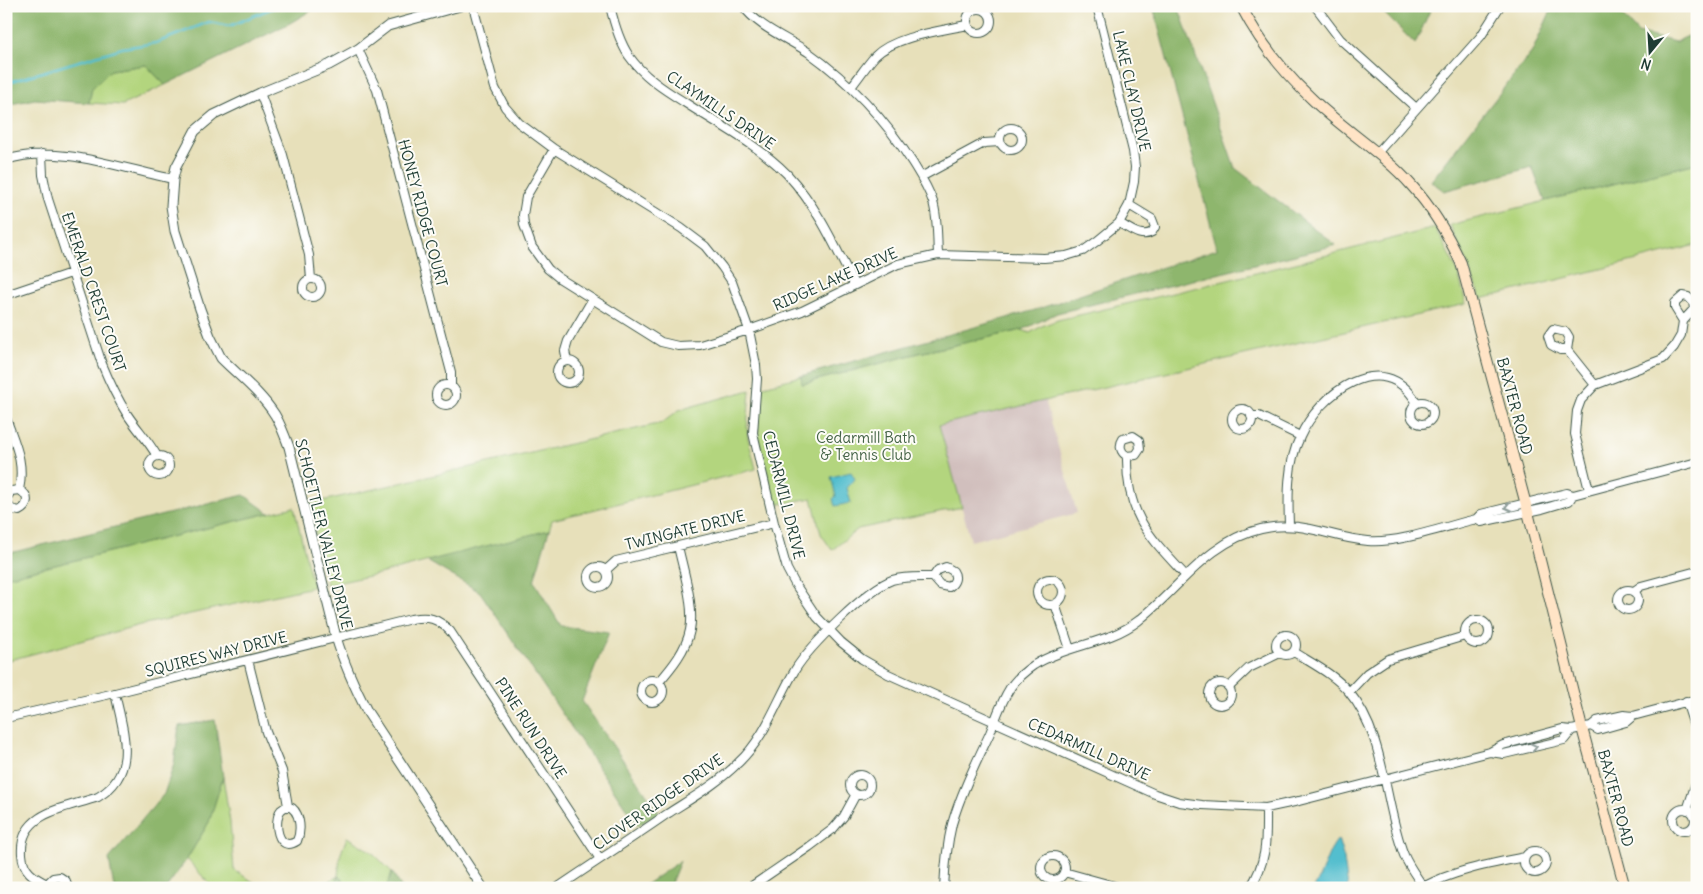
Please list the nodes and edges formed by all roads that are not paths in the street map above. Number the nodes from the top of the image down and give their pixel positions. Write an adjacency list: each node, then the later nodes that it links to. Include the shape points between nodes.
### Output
1 (460, 6): 10 (street, SCHOETTLER VALLEY DRIVE, via 388,26)
2 (473, 6): 15 (street, CEDARMILL DRIVE, via 495,88 504,107 519,123)
3 (610, 6): 26 (street, CLAYMILLS DRIVE, via 621,40 638,67 669,93 766,156 802,192 815,209)
4 (743, 6): 11 (street, via 751,16 806,51)
5 (1097, 6): 21 (street, LAKE CLAY DRIVE, via 1133,151 1134,182)
6 (1241, 6): 16 (main road, BAXTER ROAD, via 1285,73)
7 (1315, 6): 13 (street, via 1340,39)
8 (1500, 6): 13 (street, via 1481,36)
9 (967, 25): 11 (street, via 910,39 884,50)
10 (358, 50): 12 (street, SCHOETTLER VALLEY DRIVE); 34 (street, HONEY RIDGE COURT, via 377,90 451,372)
11 (851, 87): 19 (street, via 878,115)
12 (260, 93): 20 (street, SCHOETTLER VALLEY DRIVE, via 214,115 195,131); 25 (street, via 283,155 309,255)
13 (1416, 108): 16 (street)
14 (1000, 142): 19 (street, via 984,143)
15 (554, 149): 28 (street, RIDGE LAKE DRIVE, via 526,197 524,225 532,247 548,269); 30 (street, CEDARMILL DRIVE, via 705,246 732,282)
16 (1377, 153): 45 (main road, BAXTER ROAD, via 1422,197 1461,263)
17 (42, 154): 18 (street); 20 (street, via 64,155); 24 (street, EMERALD CREST COURT, via 48,198)
18 (6, 160)
19 (921, 177): 23 (street, via 937,222)
20 (173, 178): 58 (street, SCHOETTLER VALLEY DRIVE, via 171,206 175,231 210,336 221,358 275,415 289,447)
21 (1127, 208): 22 (street, RIDGE LAKE DRIVE); 22 (street, via 1152,219 1155,227 1146,235)
22 (1119, 223): 23 (street, RIDGE LAKE DRIVE, via 1083,251 1066,256)
23 (938, 255): 26 (street, RIDGE LAKE DRIVE, via 898,264)
24 (71, 273): 27 (street); 39 (street, EMERALD CREST COURT, via 111,384 127,414)
25 (311, 279)
26 (854, 284): 30 (street, RIDGE LAKE DRIVE, via 802,311)
27 (6, 295)
28 (592, 300): 30 (street, RIDGE LAKE DRIVE, via 661,342 678,346 700,345); 32 (street, via 568,341)
29 (1683, 321): 33 (street, via 1681,335 1664,359)
30 (748, 330): 46 (street, CEDARMILL DRIVE, via 757,378 753,433)
31 (1567, 350): 33 (street)
32 (567, 361)
33 (1595, 384): 43 (street, via 1581,400 1575,423)
34 (451, 386)
35 (1417, 403): 38 (street, via 1404,386 1385,377 1356,379 1326,400)
36 (1251, 416): 38 (street, via 1259,416)
37 (6, 418): 42 (street, via 20,458)
38 (1300, 436): 47 (street, via 1290,470)
39 (157, 456)
40 (1127, 456): 51 (street, via 1130,491 1140,521)
41 (1697, 462): 43 (street)
42 (20, 490): 44 (street, via 12,491); 44 (street, via 27,497 25,507 15,511 8,507)
43 (1589, 490): 45 (street)
44 (6, 500)
45 (1527, 508): 47 (street, via 1481,514 1476,519 1397,539 1370,542); 71 (main road, BAXTER ROAD)
46 (774, 523): 48 (street, TWINGATE DRIVE); 56 (street, CEDARMILL DRIVE, via 795,584)
47 (1289, 525): 51 (street, via 1261,529 1223,544)
48 (678, 546): 49 (street, TWINGATE DRIVE, via 616,561); 63 (street, via 689,596 691,628 679,657)
49 (606, 570)
50 (1697, 571): 53 (street, via 1641,586)
51 (1185, 575): 59 (street, via 1130,627)
52 (933, 577): 56 (street, CLOVER RIDGE DRIVE, via 904,577 882,584)
53 (1634, 592)
54 (1055, 604): 59 (street)
55 (433, 618): 58 (street, SQUIRES WAY DRIVE, via 411,619); 80 (street, PINE RUN DRIVE, via 450,631)
56 (830, 630): 70 (street, CEDARMILL DRIVE, via 862,658 888,674); 80 (street, CLOVER RIDGE DRIVE, via 797,668 764,732 738,763 703,792)
57 (1465, 636): 65 (street, via 1388,659 1367,672)
58 (336, 637): 62 (street, SQUIRES WAY DRIVE); 86 (street, SCHOETTLER VALLEY DRIVE, via 348,672 368,712)
59 (1070, 649): 70 (street, via 1034,665 1020,676 1009,689)
60 (1294, 652): 61 (street); 61 (street, via 1296,642 1286,635 1276,643); 65 (street)
61 (1280, 653): 64 (street, via 1249,668)
62 (248, 660): 66 (street, SQUIRES WAY DRIVE); 76 (street, via 266,732 282,771)
63 (659, 682)
64 (1229, 687)
65 (1349, 692): 73 (street, via 1370,728)
66 (115, 693): 69 (street, SQUIRES WAY DRIVE); 82 (street, via 125,742 124,764 118,779 98,797 44,815 25,834 22,853 27,871)
67 (1697, 699): 68 (street, CEDARMILL DRIVE)
68 (1686, 701): 71 (street, CEDARMILL DRIVE, via 1633,716 1597,721); 72 (street)
69 (6, 718)
70 (995, 722): 77 (street, CEDARMILL DRIVE, via 1155,794 1180,802); 88 (street, via 962,794 953,822 947,846)
71 (1582, 728): 73 (street, CEDARMILL DRIVE, via 1562,729 1503,745 1490,752); 91 (main road, BAXTER ROAD)
72 (1697, 735)
73 (1384, 778): 77 (street, CEDARMILL DRIVE); 84 (street, via 1404,855)
74 (1697, 780): 78 (street)
75 (856, 794): 83 (street, via 833,829)
76 (288, 806): 76 (street, via 282,808 278,822 280,839 289,845 297,841 299,832 296,812)
77 (1266, 808): 90 (street, via 1263,860)
78 (1687, 810)
79 (1525, 857): 84 (street, via 1457,872)
80 (600, 859): 87 (street, CLOVER RIDGE DRIVE)
81 (1064, 872): 89 (street)
82 (47, 886): 85 (street, via 53,878 60,877)
83 (752, 887)
84 (1423, 887)
85 (68, 888)
86 (483, 888)
87 (557, 888)
88 (944, 888)
89 (1122, 888)
90 (1250, 888)
91 (1625, 888)

